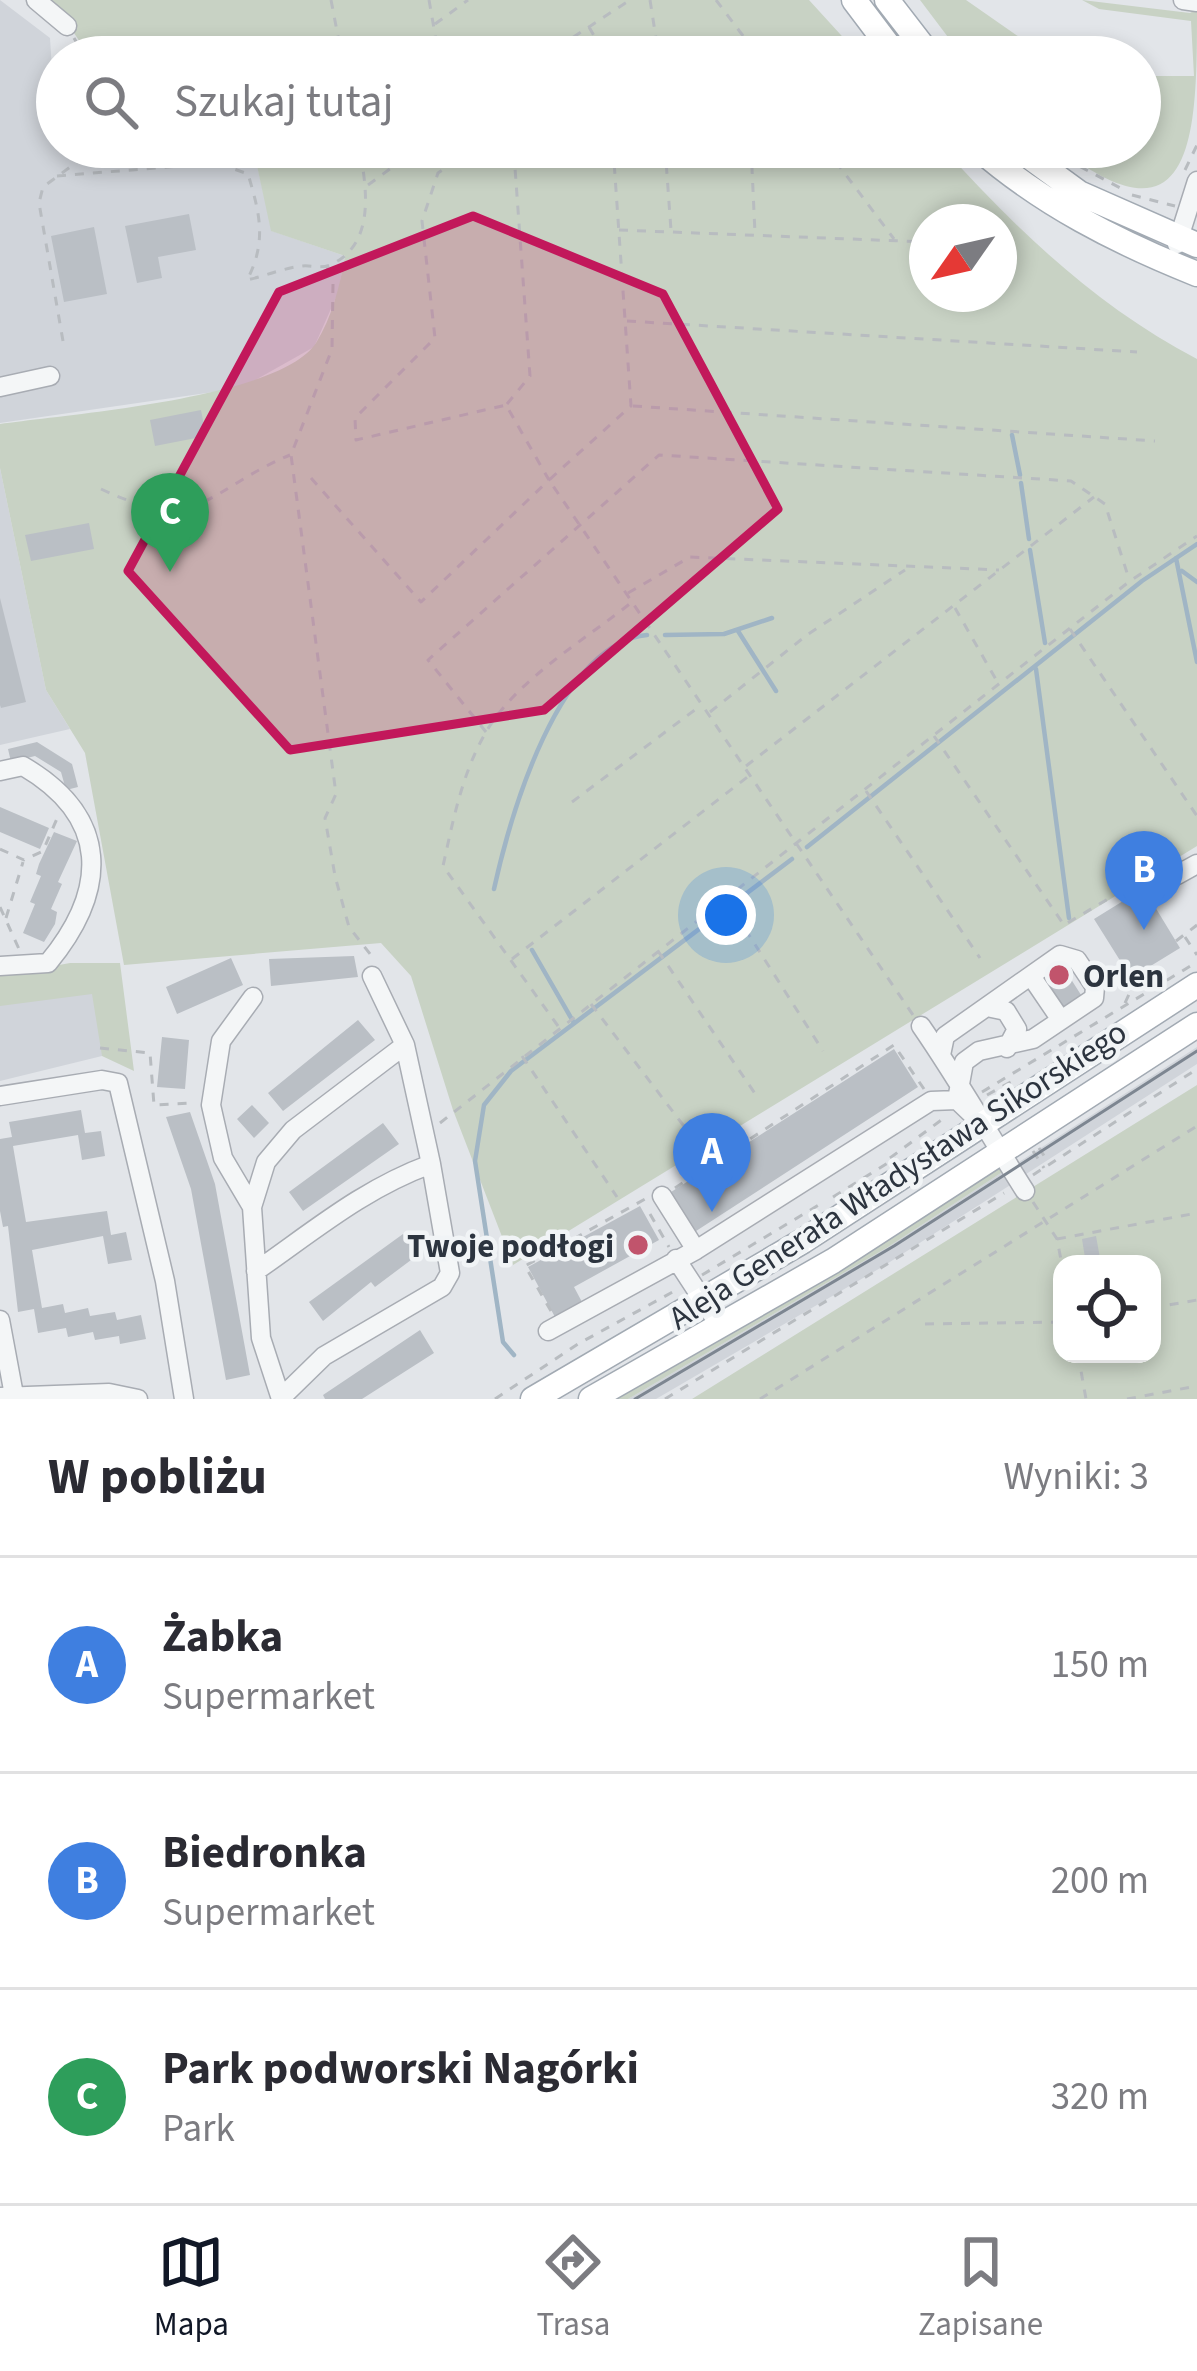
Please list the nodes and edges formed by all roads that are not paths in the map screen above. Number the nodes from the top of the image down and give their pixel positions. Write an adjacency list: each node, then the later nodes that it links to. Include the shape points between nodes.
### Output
1 (36, 0): 6 (street)
2 (854, 0): 7 (main road)
3 (886, 0): 8 (main road)
4 (1183, 0): 5 (street)
5 (1197, 2)
6 (67, 26)
7 (881, 36)
8 (914, 36)
9 (1004, 168): 13 (main road, via 1049,202)
10 (1045, 168): 12 (main road, via 1079,193)
11 (1197, 182): 12 (street)
12 (1186, 242): 13 (street)
13 (1192, 265)
14 (50, 376): 15 (street)
15 (0, 387)
16 (0, 771): 17 (street, via 23,766 67,796 84,819 94,868 76,929 48,963)
17 (0, 966)
18 (372, 976): 27 (street)
19 (1036, 982): 22 (street); 23 (street); 23 (street, via 1060,956 1077,960 1095,987 1094,998)
20 (1197, 985): 32 (main road, Aleja Generała Władysława Sikorskiego)
21 (253, 997): 37 (street, via 221,1041 211,1106 223,1158)
22 (996, 1009): 26 (street); 29 (street, via 945,1036)
23 (1056, 1013): 26 (street); 28 (street)
24 (1197, 1025): 33 (main road, Aleja Generała Władysława Sikorskiego)
25 (921, 1026): 29 (street)
26 (1017, 1029): 28 (street)
27 (405, 1045): 34 (street); 37 (street, via 293,1130 266,1162)
28 (1007, 1048): 31 (street, via 964,1062)
29 (941, 1055): 31 (street)
30 (0, 1096): 47 (street, via 118,1083)
31 (958, 1097): 32 (street, via 976,1103); 38 (street, via 932,1100)
32 (981, 1123): 33 (street); 41 (main road, Aleja Generała Władysława Sikorskiego)
33 (999, 1150): 35 (street); 43 (main road, Aleja Generała Władysława Sikorskiego)
34 (431, 1164): 40 (street, via 381,1182); 48 (street, via 450,1273 442,1287 324,1356)
35 (1022, 1187)
36 (662, 1196): 38 (street)
37 (252, 1207): 40 (street)
38 (696, 1250): 39 (street)
39 (676, 1259): 41 (street); 44 (street)
40 (256, 1271): 48 (street, via 261,1338)
41 (697, 1292): 43 (street); 49 (main road, Aleja Generała Władysława Sikorskiego)
42 (0, 1320): 45 (street)
43 (727, 1324): 50 (main road, Aleja Generała Władysława Sikorskiego)
44 (554, 1334)
45 (7, 1396): 46 (street)
46 (138, 1399)
47 (184, 1399)
48 (279, 1399)
49 (533, 1399)
50 (592, 1399)

